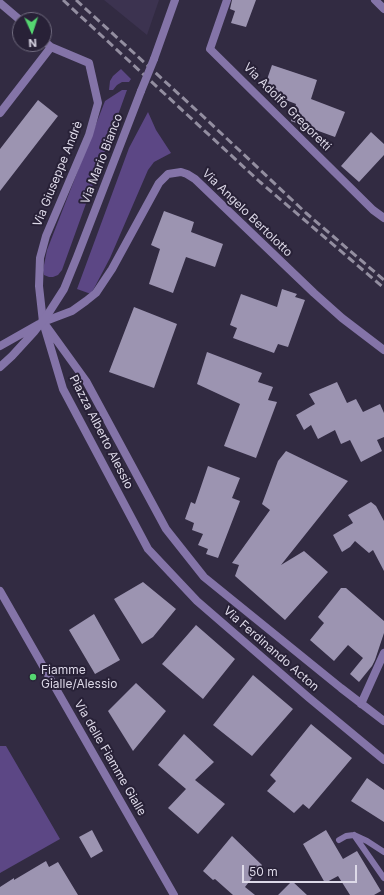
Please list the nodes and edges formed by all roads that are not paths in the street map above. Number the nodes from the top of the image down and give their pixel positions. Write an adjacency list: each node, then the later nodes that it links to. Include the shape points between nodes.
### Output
1 (175, 0): 11 (street, Via Mario Bianco, bridge, via 64,289)
2 (228, 0): 10 (street, Via Adolfo Gregoretti, via 210,49)
3 (375, 0): 5 (street)
4 (0, 3): 6 (street)
5 (384, 9)
6 (12, 13)
7 (52, 47): 11 (street, Via Giuseppe Andrè, via 89,63 98,102 89,135 42,249 38,286)
8 (47, 52): 9 (street)
9 (0, 113)
10 (384, 218)
11 (43, 322): 12 (street); 13 (street, Via Angelo Bertolotto, via 72,311 96,293 106,280 159,183 168,174 181,172 194,179 342,318); 14 (street); 15 (street, Piazza Alberto Alessio, via 86,382); 16 (street, Piazza Alberto Alessio, via 63,389)
12 (0, 346)
13 (384, 350)
14 (0, 367)
15 (166, 529): 19 (street, Via Ferdinando Acton, via 204,578)
16 (148, 549): 21 (street, Via Ferdinando Acton, via 198,601)
17 (0, 591): 26 (street, Via delle Fiamme Gialle)
18 (384, 653): 19 (street)
19 (361, 704): 20 (street, Via Ferdinando Acton)
20 (384, 721)
21 (384, 760)
22 (354, 835): 23 (lane); 24 (lane); 25 (lane)
23 (338, 840)
24 (384, 852)
25 (384, 878)
26 (174, 895)

